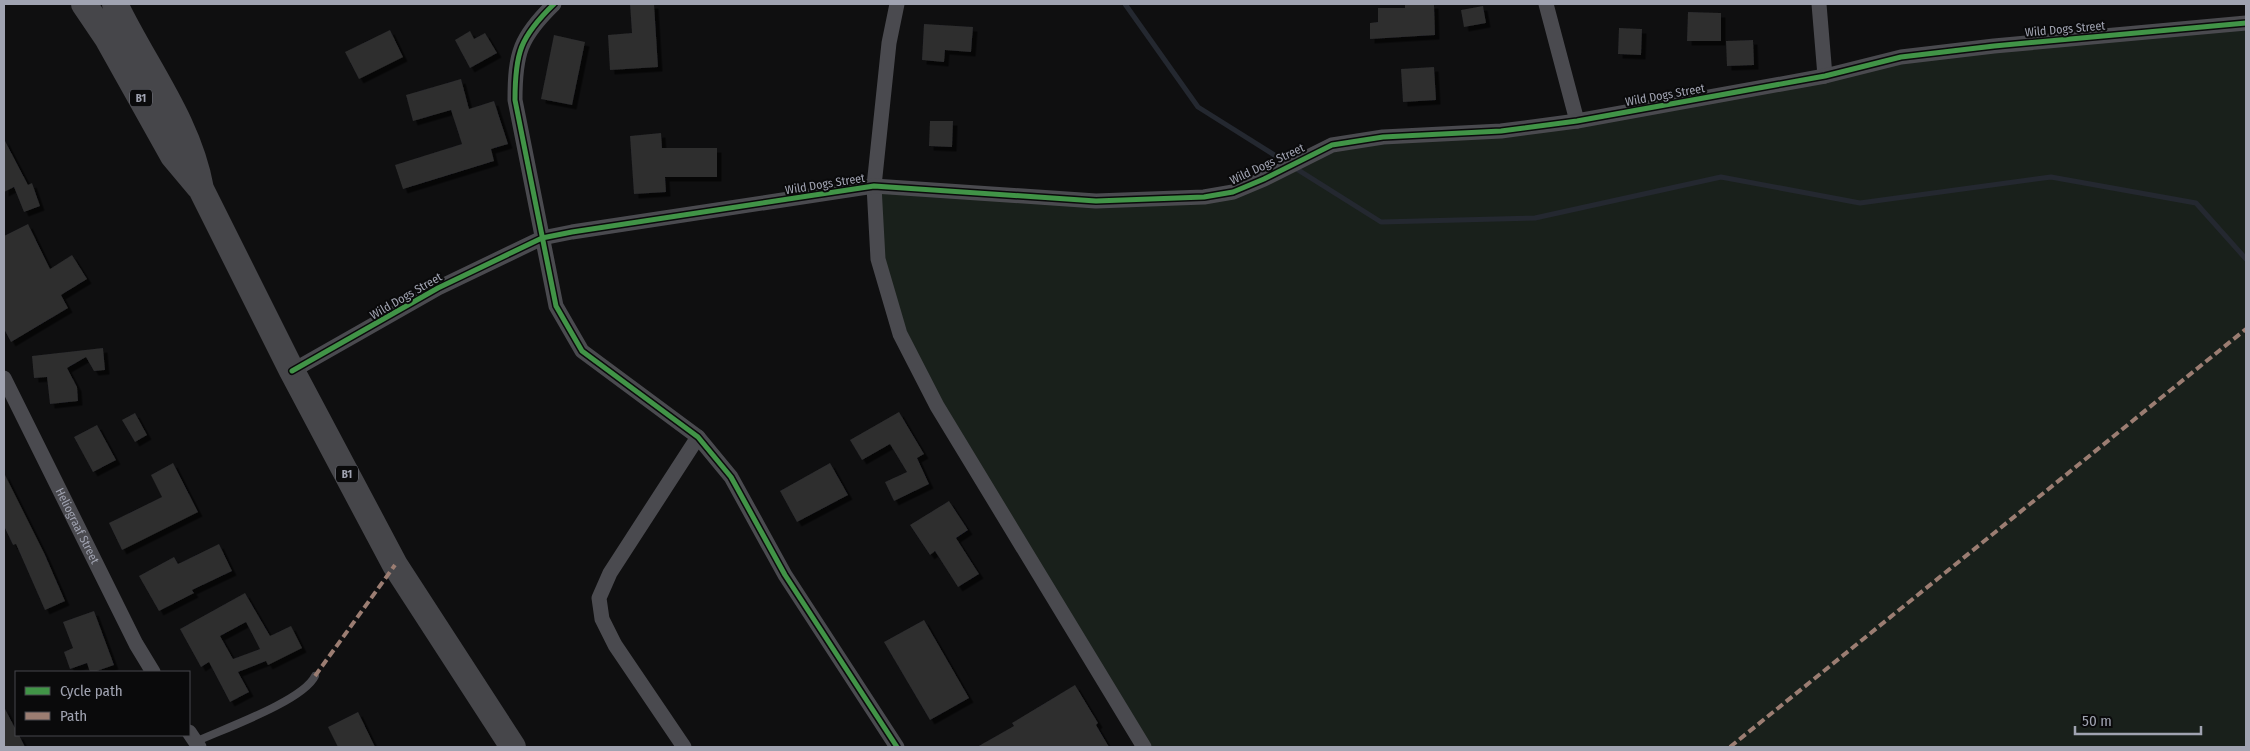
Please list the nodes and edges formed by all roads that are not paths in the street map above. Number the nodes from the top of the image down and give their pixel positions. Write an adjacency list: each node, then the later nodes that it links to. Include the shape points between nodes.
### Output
1 (84, 4): 11 (highway, B1, via 107,38 173,156)
2 (114, 4): 11 (highway, B1, via 186,138)
3 (554, 4): 12 (street, via 535,22 521,45 515,69 515,100)
4 (897, 4): 10 (street, via 889,43)
5 (1546, 4): 9 (street)
6 (1819, 4): 8 (street)
7 (2246, 23): 8 (street, Wild Dogs Street, via 1901,57)
8 (1825, 76): 9 (street, Wild Dogs Street)
9 (1576, 121): 10 (street, Wild Dogs Street, via 1501,131 1383,137 1332,145 1264,180 1233,192 1204,197 1096,201)
10 (874, 186): 12 (street, Wild Dogs Street); 22 (street, via 878,258 900,334 937,406)
11 (201, 189): 13 (highway, B1)
12 (542, 238): 13 (street, Wild Dogs Street, via 438,288); 15 (street, via 556,306 582,351)
13 (292, 371): 19 (highway, B1, via 395,565)
14 (4, 378): 16 (street, Heliograaf Street)
15 (698, 437): 20 (street, via 610,572 599,598 602,619 615,645); 21 (street, via 732,477 785,575)
16 (152, 671)
17 (315, 676): 18 (lane, via 311,684 288,700)
18 (192, 742)
19 (513, 747)
20 (684, 747)
21 (897, 747)
22 (1144, 747)

